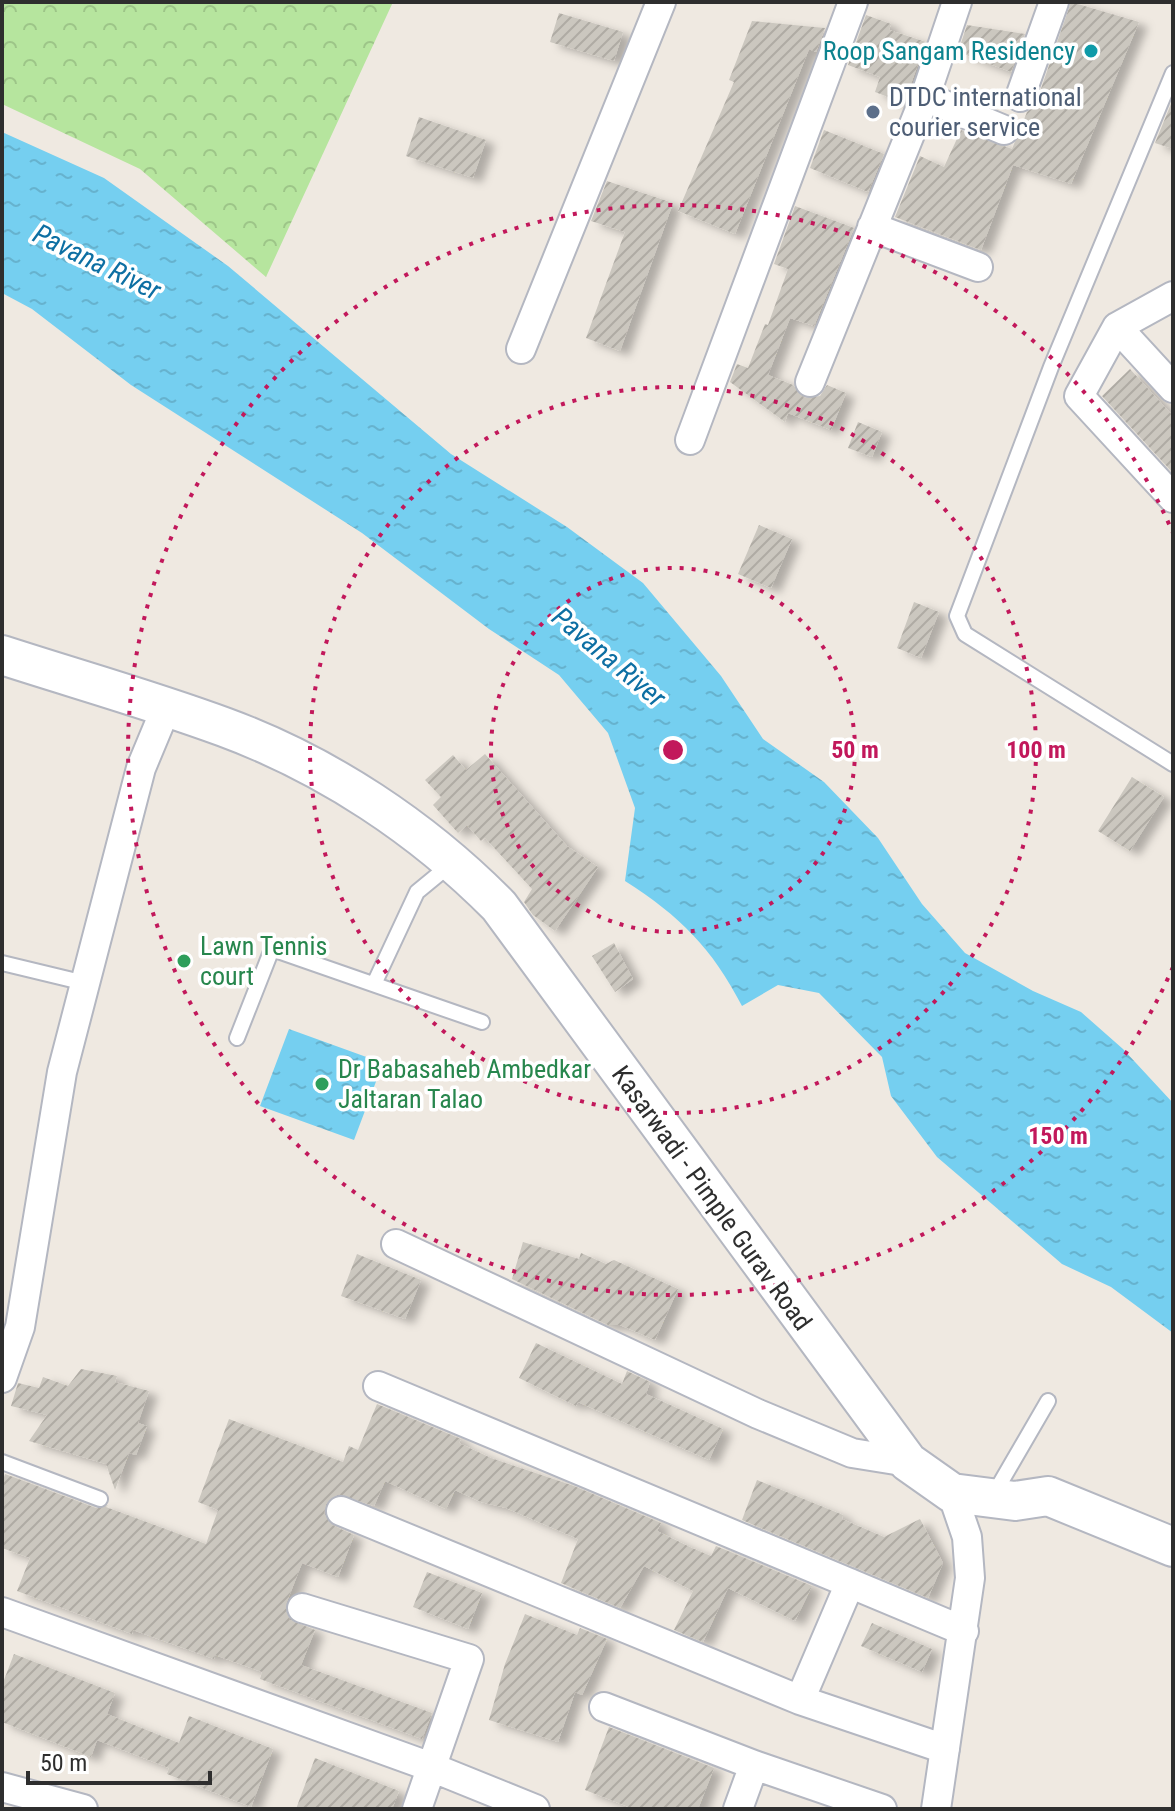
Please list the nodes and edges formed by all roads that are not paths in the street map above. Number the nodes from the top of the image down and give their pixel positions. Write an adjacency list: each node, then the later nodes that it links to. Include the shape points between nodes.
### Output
1 (661, 2): 13 (street)
2 (853, 2): 16 (street)
3 (957, 2): 6 (street)
4 (1054, 2): 7 (street)
5 (1173, 73): 20 (lane, via 1051,367 957,616 965,634)
6 (925, 97): 8 (street); 9 (street)
7 (1020, 97)
8 (1004, 130)
9 (872, 227): 10 (street); 14 (street)
10 (978, 267)
11 (1173, 296): 12 (street)
12 (1117, 327): 15 (street); 17 (street, via 1079,396)
13 (521, 349)
14 (810, 382)
15 (1173, 388)
16 (690, 440)
17 (1173, 498)
18 (2, 655): 19 (street, Kasarwadi - Pimple Gurav Road)
19 (166, 708): 21 (street, Kasarwadi - Pimple Gurav Road, via 224,727 322,773); 23 (street, via 141,768)
20 (1173, 764)
21 (454, 861): 24 (lane, via 417,892); 32 (street, Kasarwadi - Pimple Gurav Road, via 499,906)
22 (2, 963): 23 (lane)
23 (85, 983): 28 (street, via 62,1072 20,1327)
24 (374, 984): 25 (lane); 26 (lane, via 272,949)
25 (482, 1022)
26 (237, 1038)
27 (396, 1244): 32 (street, via 758,1414 852,1453)
28 (2, 1378)
29 (378, 1386): 39 (street)
30 (1048, 1401): 35 (lane)
31 (2, 1462): 34 (lane)
32 (908, 1462): 33 (street, Kasarwadi - Pimple Gurav Road)
33 (952, 1493): 35 (street, Kasarwadi - Pimple Gurav Road); 42 (street, via 967,1537 970,1578)
34 (100, 1499)
35 (1003, 1500): 37 (street, Kasarwadi - Pimple Gurav Road, via 1048,1496); 38 (street, Kasarwadi - Pimple Gurav Road)
36 (341, 1511): 43 (street)
37 (1173, 1547)
38 (1173, 1572)
39 (850, 1583): 42 (street); 43 (street)
40 (302, 1608): 47 (street, via 469,1659)
41 (2, 1612): 47 (street)
42 (964, 1631): 45 (street)
43 (800, 1700): 45 (street)
44 (604, 1707): 46 (street)
45 (945, 1749): 54 (street)
46 (754, 1765): 52 (street); 53 (street)
47 (431, 1767): 50 (street); 51 (street)
48 (2, 1787): 49 (street)
49 (83, 1809)
50 (417, 1809)
51 (535, 1809)
52 (738, 1809)
53 (882, 1809)
54 (936, 1809)

